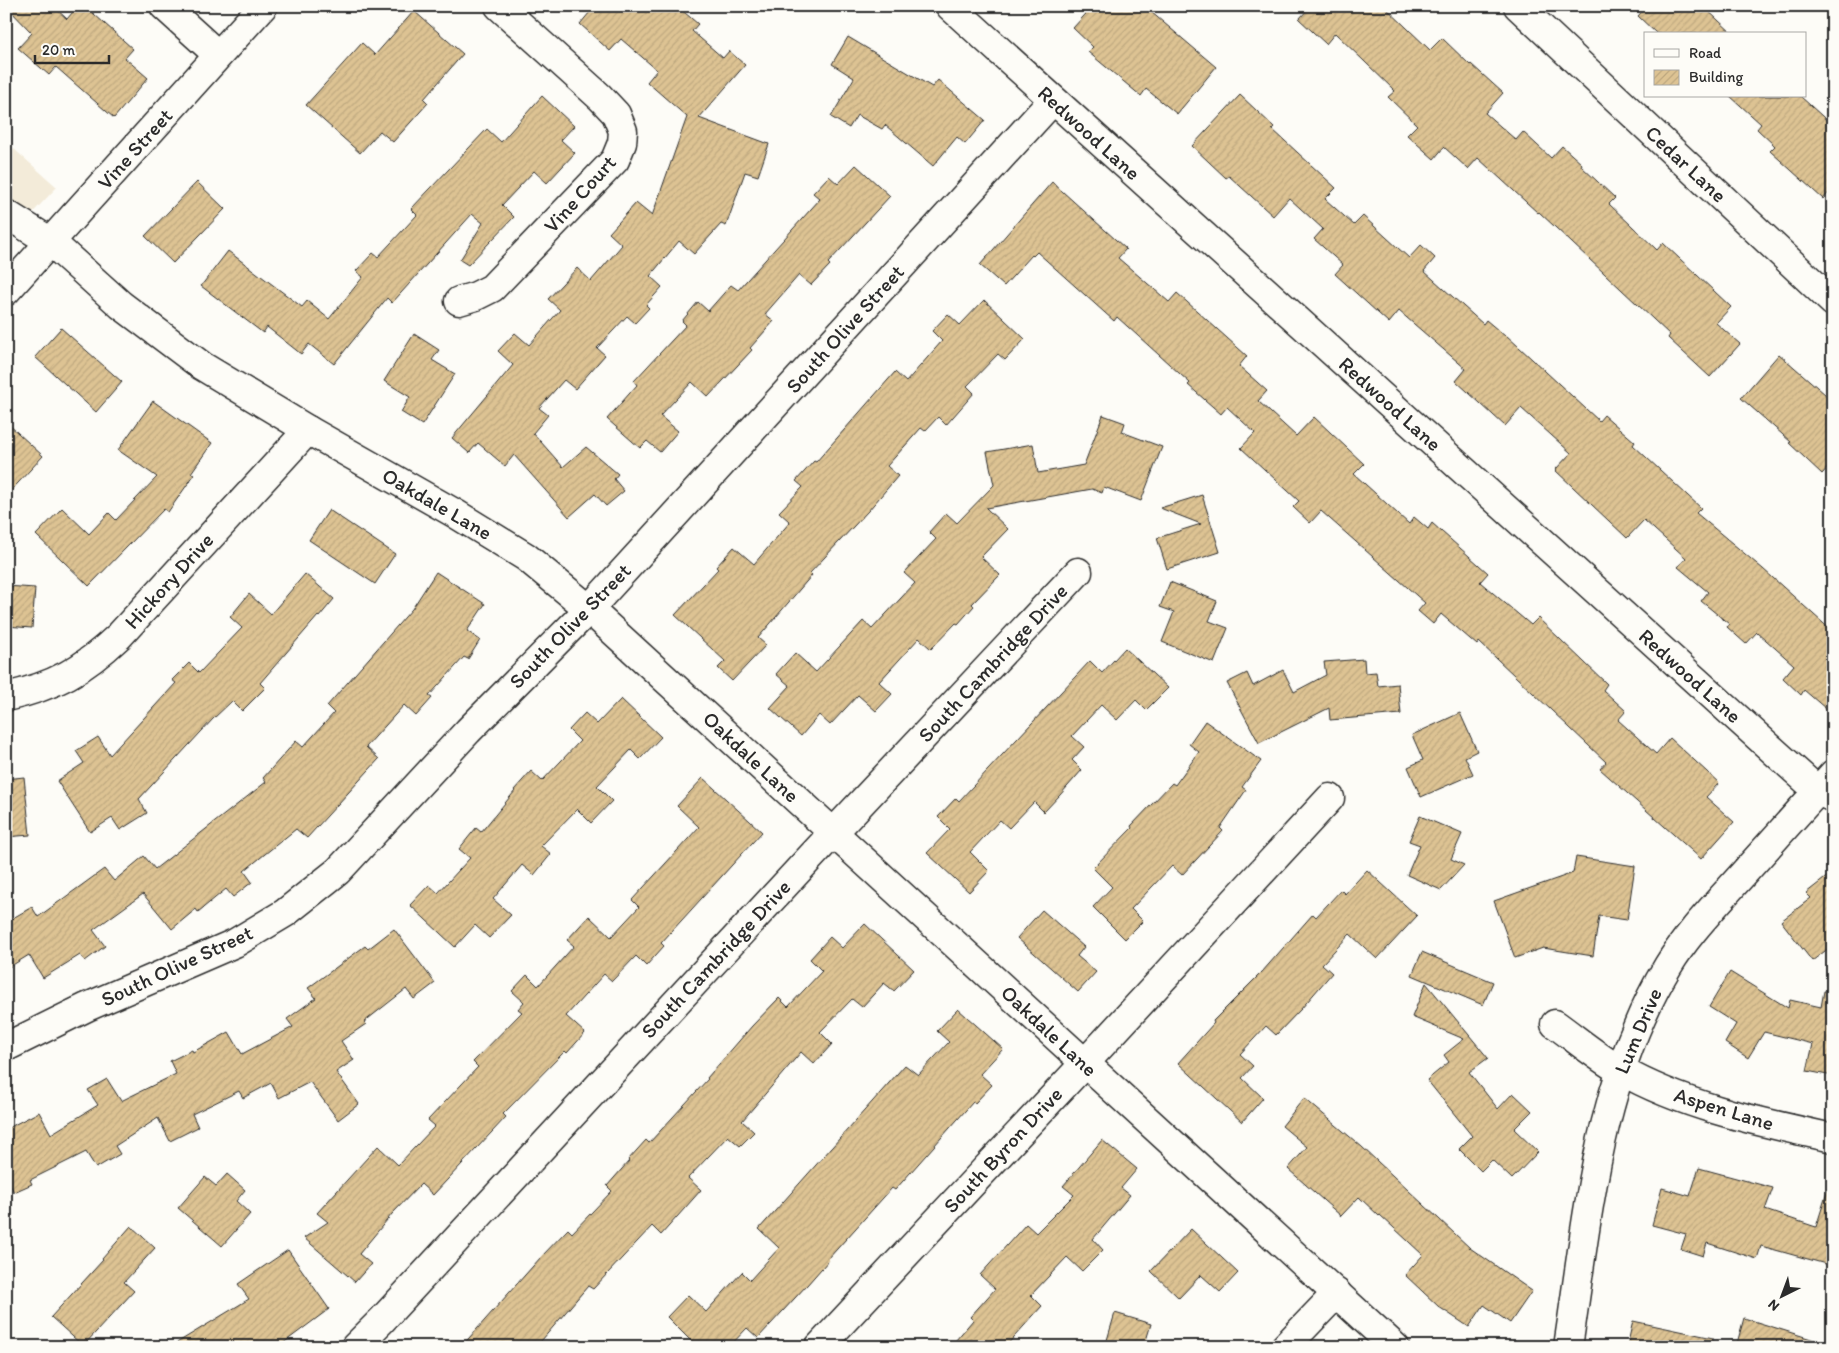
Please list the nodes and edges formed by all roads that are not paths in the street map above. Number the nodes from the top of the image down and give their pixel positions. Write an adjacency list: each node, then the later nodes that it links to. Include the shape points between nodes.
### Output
1 (164, 6): 6 (street)
2 (264, 6): 6 (street, Vine Street)
3 (499, 6): 11 (street, Vine Court, via 616,114 623,130 622,143 615,160 492,288)
4 (950, 6): 7 (street, Redwood Lane)
5 (1518, 6): 12 (street, Cedar Lane)
6 (218, 55): 9 (street, Vine Street)
7 (1053, 100): 15 (street, South Olive Street); 17 (street, Redwood Lane)
8 (6, 214): 9 (street, Oakdale Lane)
9 (50, 242): 10 (street, Vine Street); 13 (street, Oakdale Lane, via 121,305 202,366)
10 (6, 291)
11 (459, 301)
12 (1833, 302)
13 (308, 430): 15 (street, Oakdale Lane, via 526,558); 16 (street, Hickory Drive, via 102,652 82,668 57,681)
14 (1078, 572): 19 (street, South Cambridge Drive)
15 (589, 609): 19 (street, Oakdale Lane); 21 (street, South Olive Street, via 468,731 338,871 285,913 235,944 86,1007)
16 (6, 697)
17 (1828, 788): 23 (street, Lum Drive, via 1700,923 1668,964 1643,1010)
18 (1330, 798): 22 (street, South Byron Drive)
19 (833, 833): 22 (street, Oakdale Lane); 26 (street, South Cambridge Drive)
20 (1555, 1024): 23 (street, Aspen Lane)
21 (6, 1047)
22 (1084, 1064): 25 (street, Oakdale Lane); 27 (street, South Byron Drive)
23 (1619, 1070): 24 (street, Aspen Lane, via 1709,1108); 30 (street, Lum Drive, via 1600,1142)
24 (1833, 1138)
25 (1337, 1294): 28 (street); 29 (street, Oakdale Lane)
26 (355, 1347)
27 (818, 1347)
28 (1285, 1347)
29 (1395, 1347)
30 (1568, 1347)

